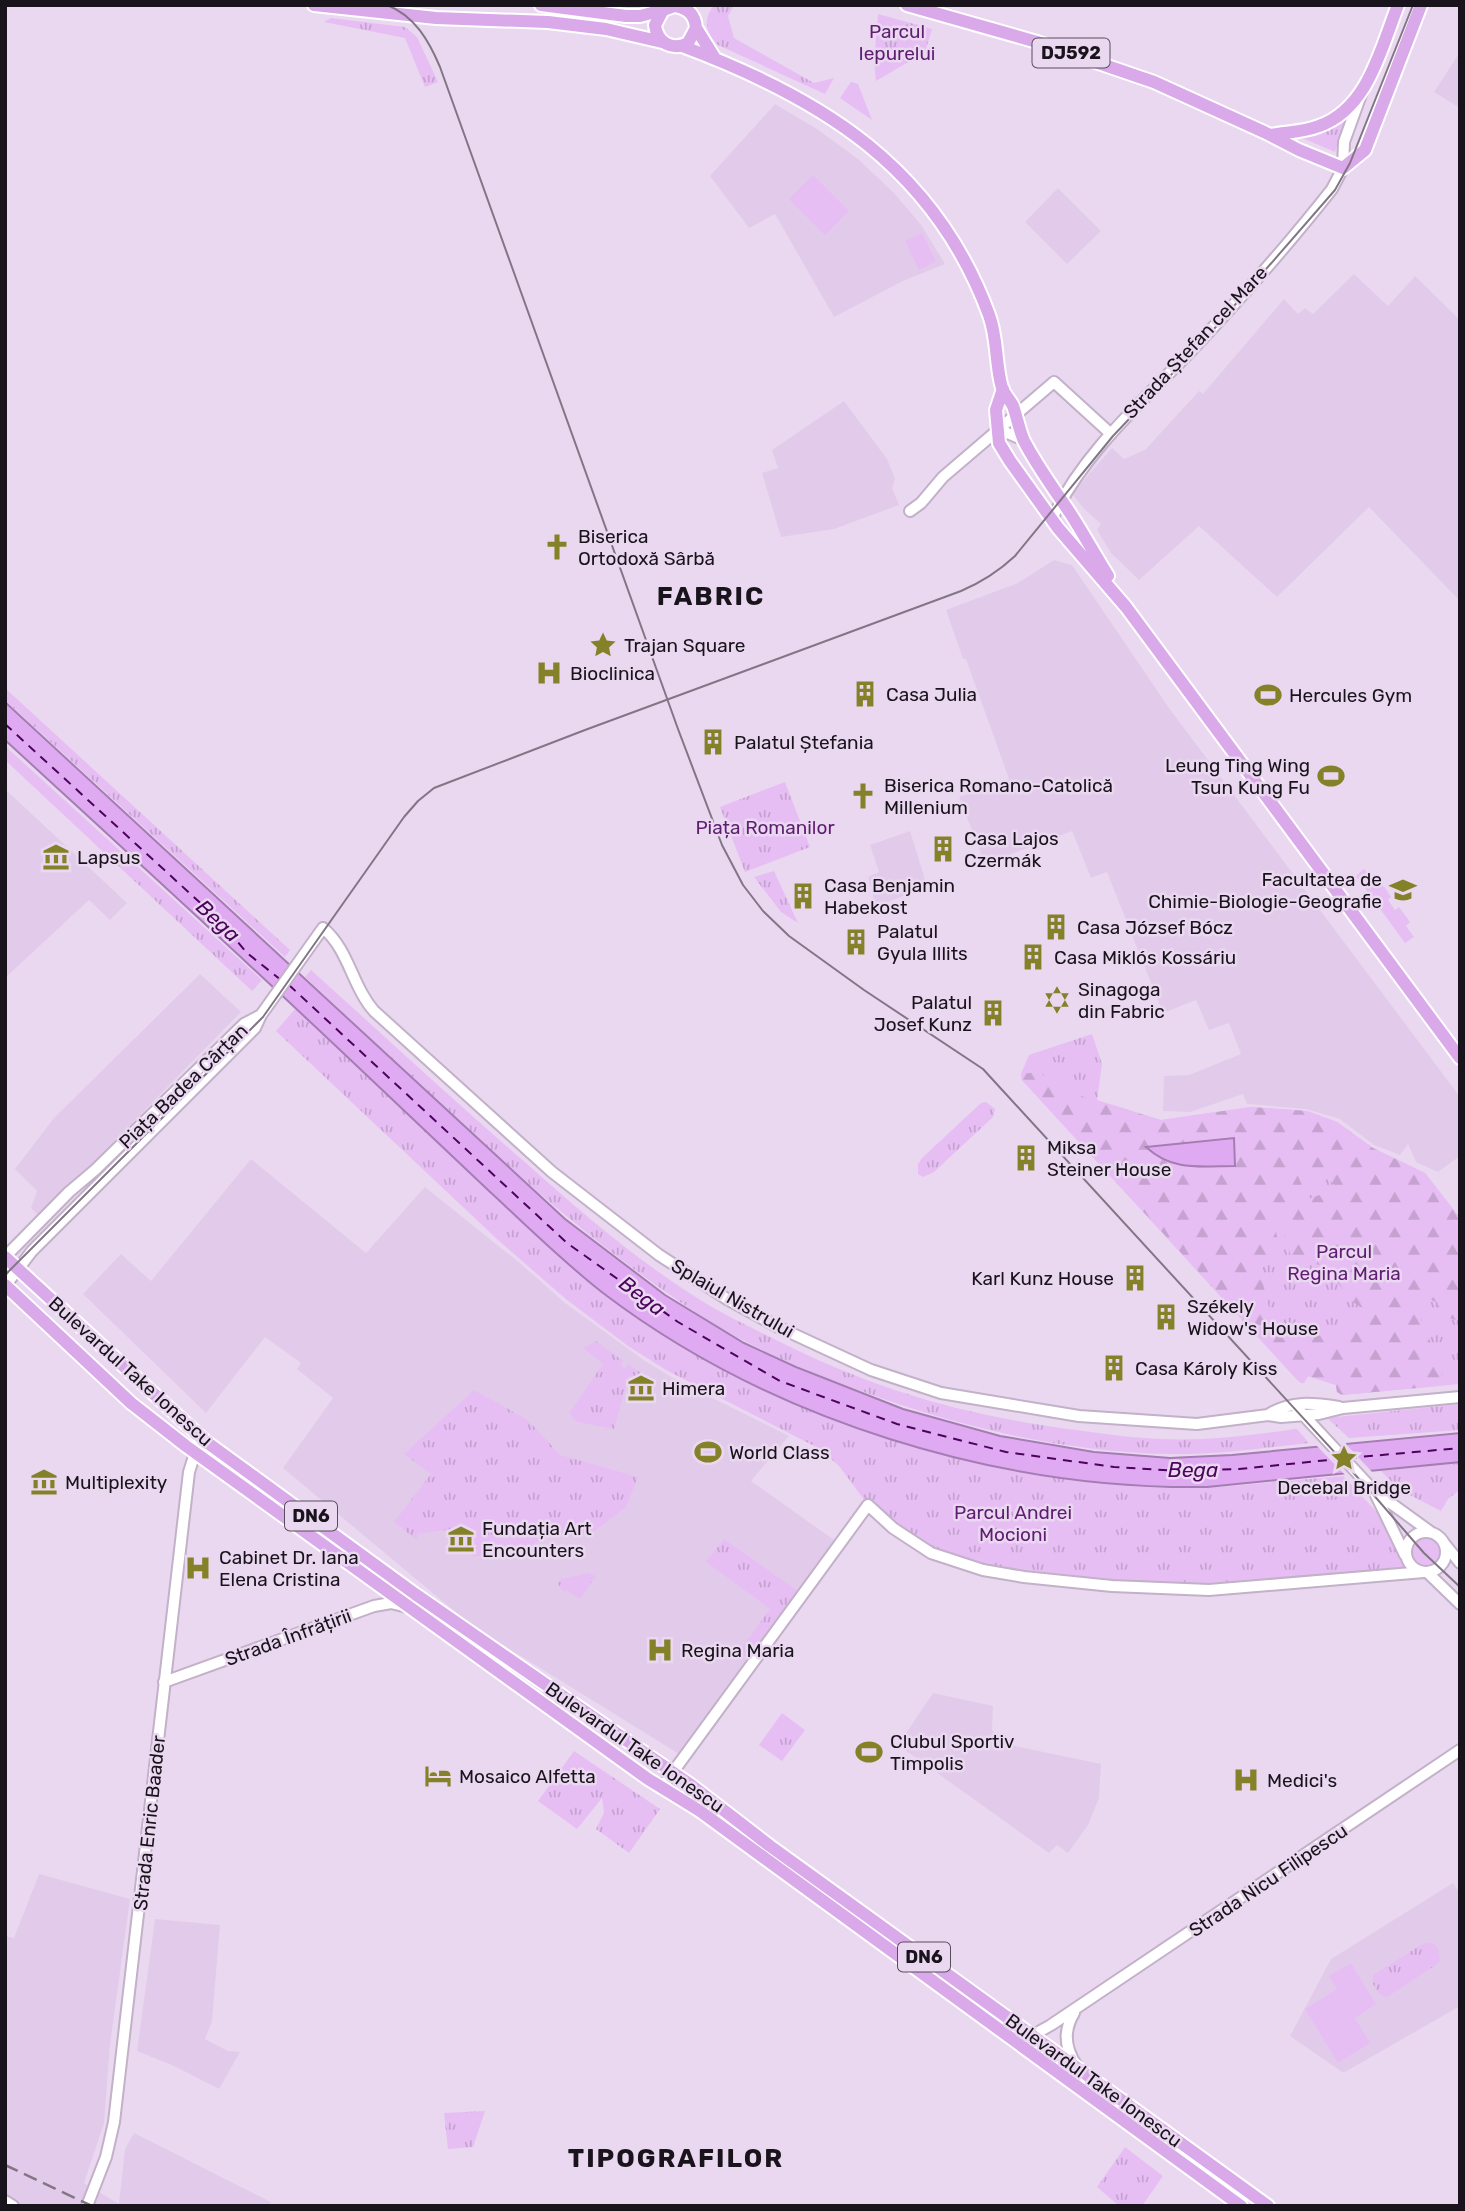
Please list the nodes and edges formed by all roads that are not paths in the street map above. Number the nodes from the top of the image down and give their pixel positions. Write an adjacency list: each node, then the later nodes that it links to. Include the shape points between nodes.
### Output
1 (314, 5): 9 (main road, via 436,19 548,22)
2 (541, 5): 7 (main road, via 626,16)
3 (701, 5): 8 (main road)
4 (907, 5): 13 (main road, DJ592, via 1089,58)
5 (1398, 5): 12 (main road, Strada Ștefan cel Mare)
6 (1421, 5): 14 (main road, Strada Ștefan cel Mare, via 1365,150)
7 (672, 7): 8 (main road, via 688,10); 9 (main road, via 655,24)
8 (696, 24): 10 (main road, via 692,38); 11 (main road)
9 (662, 41): 10 (main road)
10 (682, 46): 11 (main road)
11 (714, 57): 15 (main road, via 825,113 905,177 939,220 978,289 994,331)
12 (1363, 90): 13 (main road, via 1335,119 1309,130); 14 (street, Strada Ștefan cel Mare, via 1345,142)
13 (1270, 135): 14 (main road, DJ592)
14 (1343, 169): 18 (street, Strada Ștefan cel Mare, via 1332,189 1205,335)
15 (1003, 389): 16 (main road); 17 (main road, via 996,410)
16 (1016, 415): 17 (street); 18 (street, via 1054,382); 19 (main road)
17 (998, 429): 19 (street); 21 (street); 22 (main road, via 999,443)
18 (1111, 434): 20 (street, Strada Ștefan cel Mare)
19 (1024, 440): 20 (main road)
20 (1060, 500): 22 (street, Strada Ștefan cel Mare); 23 (main road)
21 (910, 511)
22 (1052, 519): 23 (main road)
23 (1126, 607): 25 (main road)
24 (263, 1011): 26 (street, Piața Badea Cârțan, via 244,1024); 27 (street, Piața Badea Cârțan, via 255,1028); 32 (street, Splaiul Nistrului, via 323,928 340,945 374,1011 552,1172 659,1255 727,1299 871,1370 941,1394 1079,1416 1197,1424)
25 (1460, 1058)
26 (5, 1257): 27 (main road, DN6)
27 (18, 1269): 28 (street, Piața Badea Cârțan); 34 (main road, Bulevardul Take Ionescu / DN6)
28 (5, 1286): 35 (main road, Bulevardul Take Ionescu / DN6, via 131,1403)
29 (1460, 1397): 31 (street, Splaiul Nistrului)
30 (1294, 1405): 31 (street, Splaiul Nistrului, via 1316,1402); 32 (street, Splaiul Nistrului); 33 (street)
31 (1343, 1408): 33 (street, Splaiul Nistrului)
32 (1268, 1415): 33 (street, Splaiul Nistrului)
33 (1303, 1415): 36 (street)
34 (205, 1441): 35 (street, Strada Enric Baader); 47 (main road, Bulevardul Take Ionescu / DN6, via 415,1594)
35 (195, 1453): 44 (main road, Bulevardul Take Ionescu / DN6); 45 (street, Strada Enric Baader)
36 (1374, 1491): 37 (street); 39 (street)
37 (1432, 1534): 38 (street); 39 (street, via 1412,1538 1407,1546)
38 (1443, 1542): 40 (street); 41 (street, via 1443,1562)
39 (1409, 1562): 41 (street); 42 (street)
40 (1460, 1563)
41 (1425, 1572): 42 (street); 43 (street)
42 (1390, 1576): 47 (street, via 1209,1590 1024,1577 984,1570 931,1552 893,1528 868,1504)
43 (1460, 1604)
44 (413, 1610): 45 (street, Strada Înfrățirii, via 391,1603 374,1606); 48 (main road, Bulevardul Take Ionescu / DN6)
45 (164, 1682): 55 (street, Strada Enric Baader, via 114,2122)
46 (1460, 1750): 49 (street, Strada Nicu Filipescu)
47 (673, 1772): 48 (street); 50 (main road, Bulevardul Take Ionescu / DN6)
48 (662, 1787): 51 (main road, Bulevardul Take Ionescu / DN6)
49 (1076, 2009): 50 (street, Strada Nicu Filipescu); 52 (street, via 1066,2035)
50 (1032, 2035): 51 (street, Strada Nicu Filipescu); 52 (main road, Bulevardul Take Ionescu / DN6)
51 (1018, 2043): 56 (main road, Bulevardul Take Ionescu / DN6)
52 (1078, 2068): 57 (main road, Bulevardul Take Ionescu / DN6)
53 (5, 2202): 54 (street)
54 (13, 2206)
55 (87, 2206)
56 (1241, 2206)
57 (1268, 2206)

